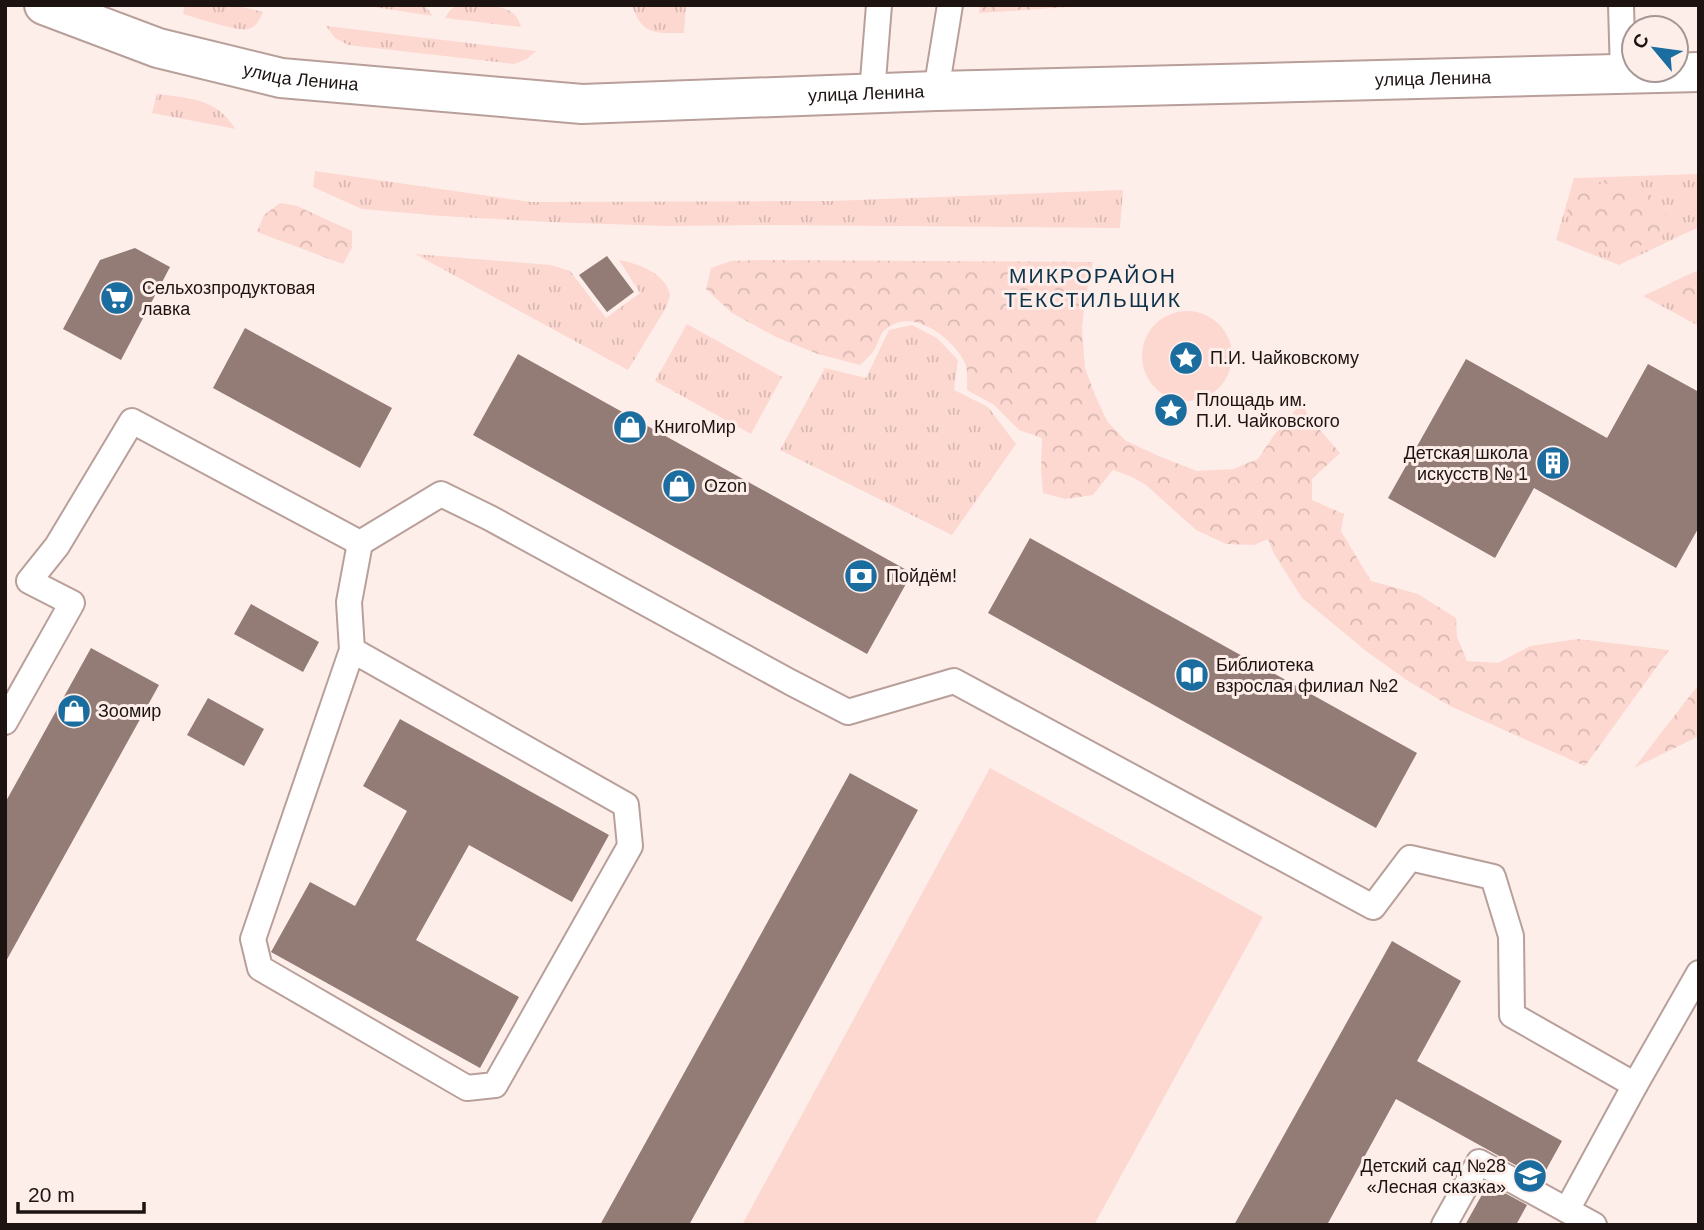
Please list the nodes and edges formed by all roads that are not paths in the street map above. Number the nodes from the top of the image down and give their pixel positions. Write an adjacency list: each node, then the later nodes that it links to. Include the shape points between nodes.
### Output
1 (44, 5): 6 (street, улица Ленина, via 158,48 281,78 582,104)
2 (878, 5): 6 (lane)
3 (950, 5): 5 (lane)
4 (1620, 74): 5 (street, улица Ленина)
5 (936, 91): 6 (street, улица Ленина)
6 (872, 93)
7 (360, 543): 8 (lane, via 349,602); 9 (lane, via 132,421 57,546 29,581 72,603); 11 (lane, via 441,494 848,712 954,681 1373,906 1410,858 1493,877 1511,936 1512,1015)
8 (352, 650): 8 (lane, via 253,939 260,968 467,1088 495,1085 630,846 626,805)
9 (5, 722)
10 (1699, 973): 11 (lane)
11 (1635, 1085): 12 (lane)
12 (1567, 1210): 13 (lane, via 1479,1162); 14 (lane)
13 (1444, 1225)
14 (1594, 1225)

